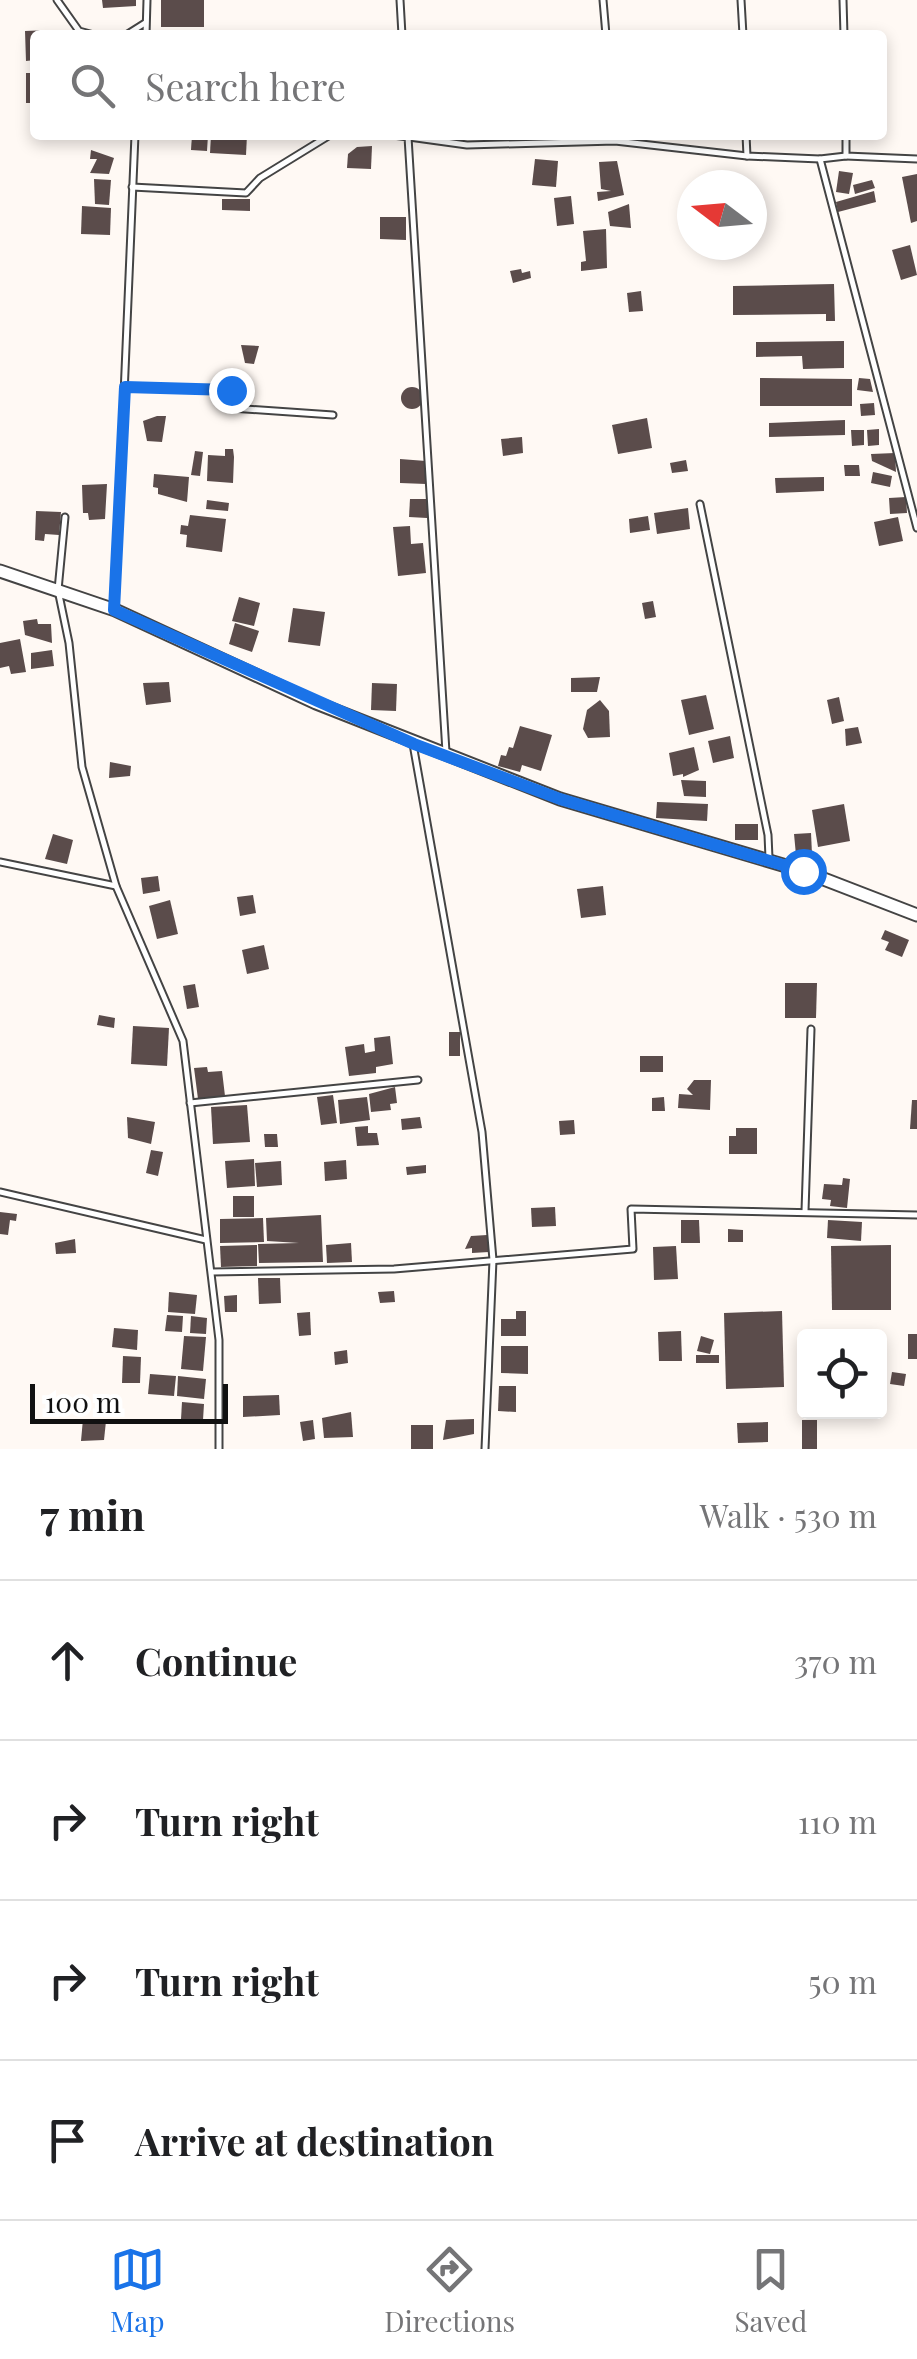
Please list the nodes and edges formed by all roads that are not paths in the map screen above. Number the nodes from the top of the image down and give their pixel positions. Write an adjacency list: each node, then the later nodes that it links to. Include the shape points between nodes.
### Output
1 (58, 0): 8 (lane)
2 (147, 0): 7 (lane)
3 (400, 0): 11 (lane)
4 (603, 0): 12 (lane)
5 (742, 0): 13 (lane)
6 (843, 0): 14 (lane)
7 (147, 21): 9 (lane); 10 (lane)
8 (78, 30)
9 (134, 30)
10 (146, 30)
11 (402, 30)
12 (606, 30)
13 (743, 30)
14 (844, 30)
15 (135, 140): 27 (lane)
16 (322, 140): 27 (lane, via 246,193)
17 (408, 140): 37 (lane)
18 (432, 140): 19 (lane, via 467,146)
19 (578, 140)
20 (630, 140): 23 (lane)
21 (746, 140): 23 (lane)
22 (846, 140): 24 (lane)
23 (747, 156): 26 (lane)
24 (846, 156): 25 (lane); 26 (lane)
25 (917, 158)
26 (820, 159): 32 (lane)
27 (132, 188): 28 (lane)
28 (125, 387): 29 (lane, via 231,390 232,408); 35 (lane)
29 (333, 416)
30 (700, 504): 38 (lane)
31 (65, 517): 34 (lane)
32 (917, 528)
33 (0, 571): 34 (street)
34 (58, 590): 35 (street); 40 (lane, via 82,767)
35 (114, 610): 36 (street)
36 (414, 744): 37 (street); 49 (lane, via 482,1132)
37 (446, 755): 38 (street, via 560,799)
38 (769, 861): 41 (street)
39 (0, 862): 40 (lane)
40 (116, 886): 44 (lane, via 183,1042)
41 (917, 915)
42 (812, 1029): 46 (lane)
43 (418, 1080): 44 (lane)
44 (190, 1103): 48 (lane)
45 (0, 1192): 48 (lane)
46 (805, 1211): 47 (lane); 49 (lane, via 631,1209 633,1249)
47 (917, 1215)
48 (206, 1240): 50 (lane)
49 (493, 1260): 50 (lane); 52 (lane)
50 (212, 1272): 51 (lane)
51 (218, 1449)
52 (486, 1449)

